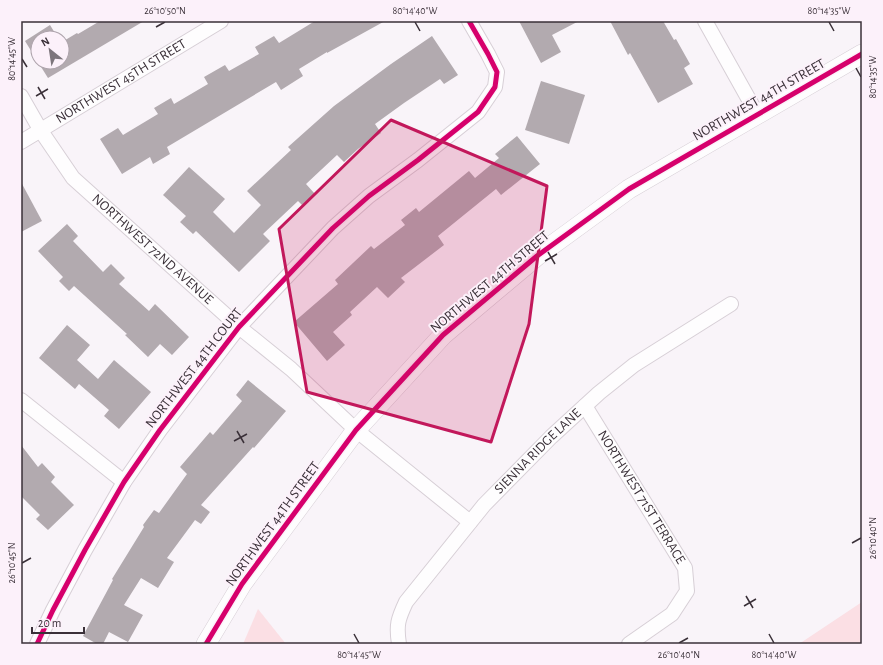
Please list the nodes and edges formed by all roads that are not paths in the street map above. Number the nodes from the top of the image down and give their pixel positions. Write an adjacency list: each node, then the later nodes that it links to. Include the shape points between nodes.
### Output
1 (221, 21): 7 (street, NORTHWEST 45TH STREET)
2 (469, 21): 10 (street, NORTHWEST 44TH COURT, via 497,72 495,87 478,112 369,196 333,228)
3 (705, 21): 6 (street)
4 (862, 54): 6 (street, NORTHWEST 44TH STREET)
5 (21, 96): 7 (street, NORTHWEST 72ND AVENUE)
6 (757, 114): 13 (street, NORTHWEST 44TH STREET, via 629,190 537,256 443,335)
7 (42, 131): 8 (street, NORTHWEST 45TH STREET); 10 (street, NORTHWEST 72ND AVENUE, via 73,178)
8 (21, 142)
9 (731, 304): 12 (street, SIENNA RIDGE LANE, via 634,365)
10 (239, 327): 13 (street, NORTHWEST 72ND AVENUE, via 291,369); 14 (street, NORTHWEST 44TH COURT, via 160,430)
11 (21, 400): 14 (street)
12 (585, 406): 15 (street, SIENNA RIDGE LANE, via 551,437); 19 (street, NORTHWEST 71ST TERRACE, via 685,568 687,591 672,614)
13 (356, 430): 15 (street, NORTHWEST 72ND AVENUE); 17 (street, NORTHWEST 44TH STREET, via 246,579)
14 (124, 482): 16 (street, NORTHWEST 44TH COURT, via 81,557)
15 (470, 522): 18 (street, SIENNA RIDGE LANE, via 406,602 399,618)
16 (37, 644)
17 (206, 644)
18 (399, 644)
19 (629, 644)

